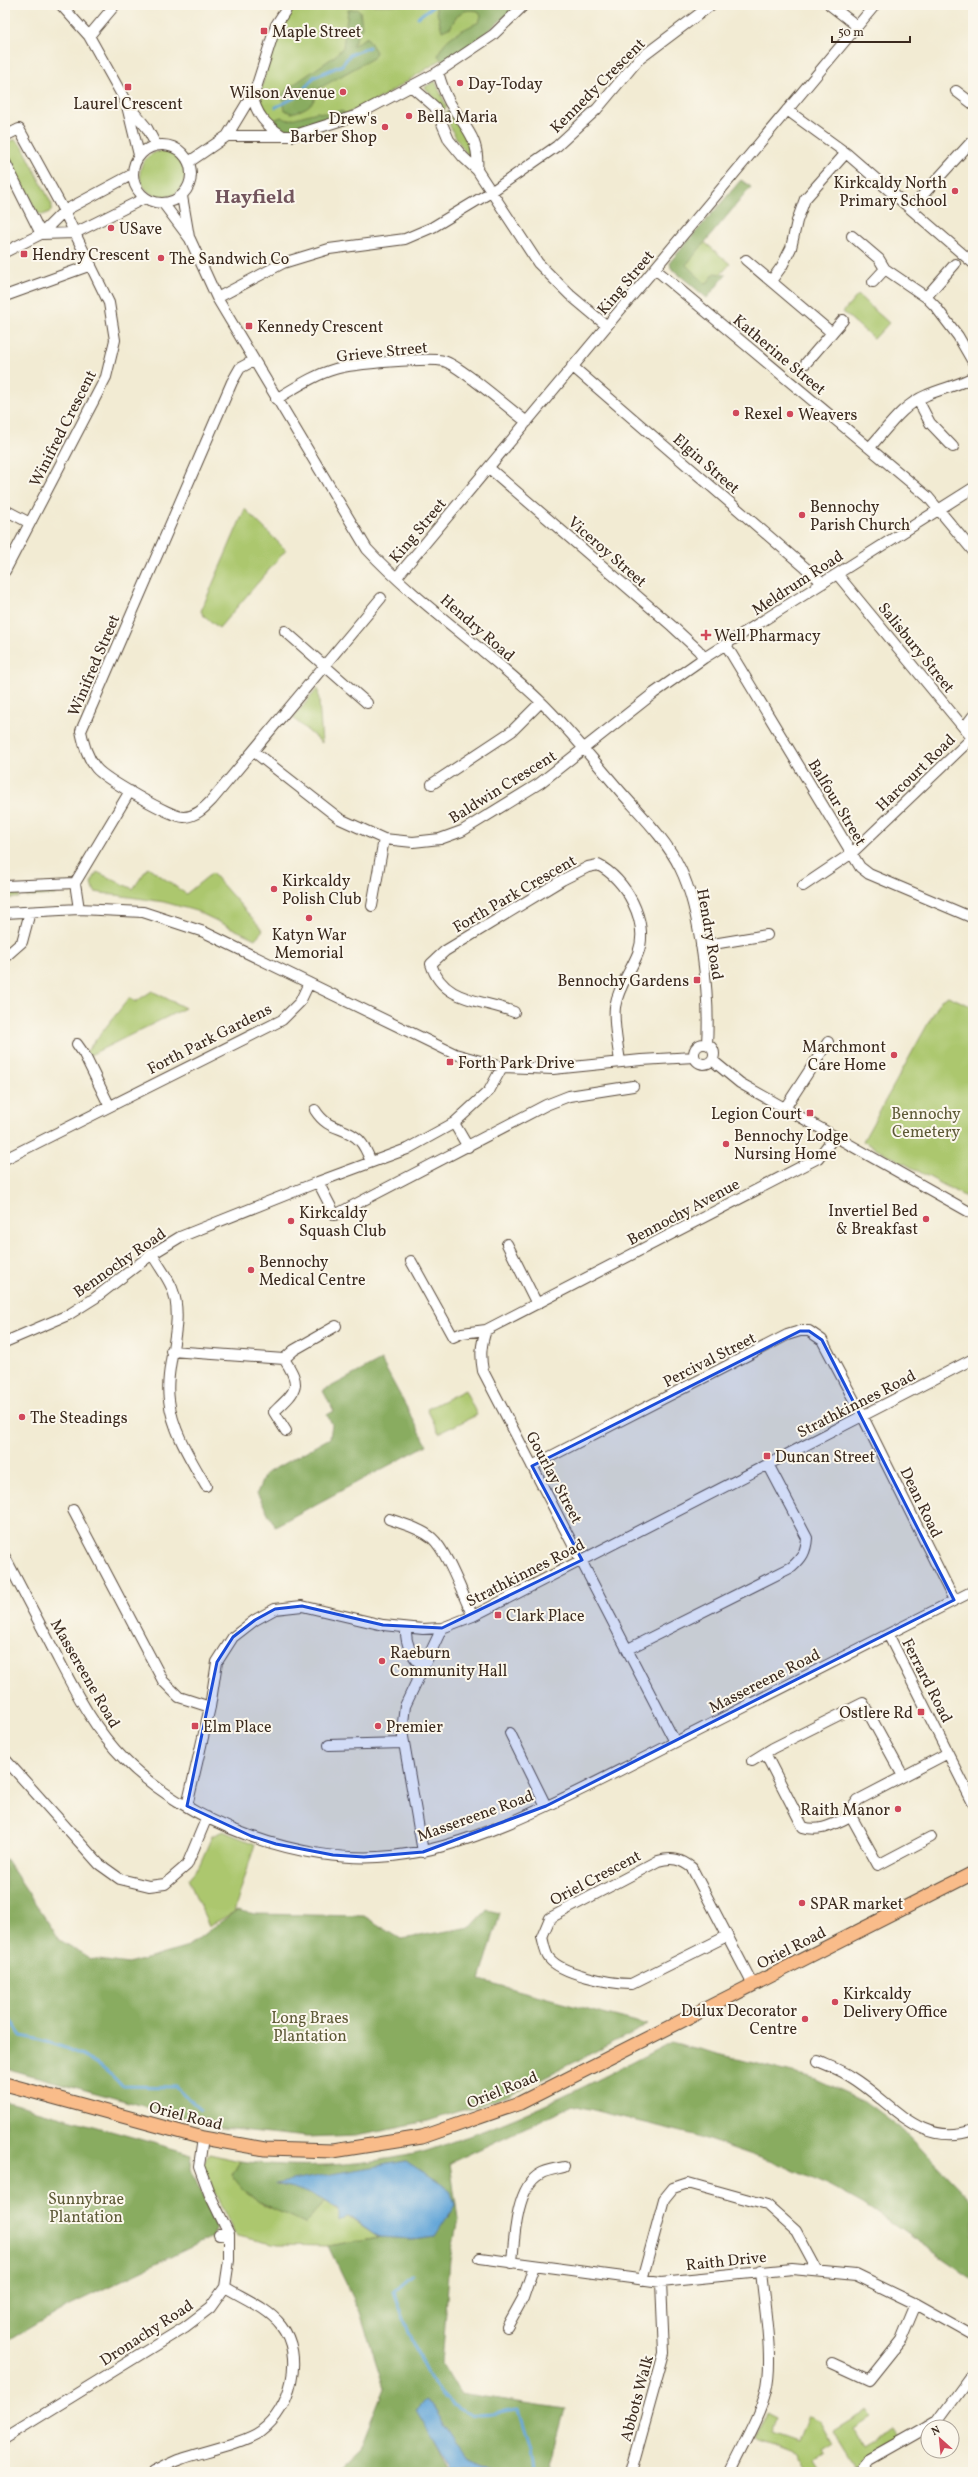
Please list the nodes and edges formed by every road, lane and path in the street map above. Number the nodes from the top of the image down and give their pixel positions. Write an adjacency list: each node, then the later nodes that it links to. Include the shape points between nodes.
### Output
1 (61, 5): 10 (street)
2 (115, 5): 10 (street)
3 (289, 5): 14 (street, via 276,25)
4 (524, 5): 11 (street, via 493,35)
5 (711, 5): 8 (street, Kennedy Crescent)
6 (830, 5): 9 (street)
7 (875, 5): 9 (street, King Street)
8 (699, 8): 29 (street, Kennedy Crescent, via 638,60 597,109 557,146)
9 (857, 26): 17 (street, King Street)
10 (89, 36): 15 (street)
11 (438, 72): 12 (street); 27 (street, via 449,102 471,132 479,156)
12 (412, 87): 20 (street, via 355,116 292,136); 27 (street, via 435,107 450,140)
13 (956, 91): 16 (street)
14 (252, 94): 19 (street); 20 (street, via 255,108 261,118)
15 (127, 104): 22 (street, via 147,128); 24 (street)
16 (973, 104)
17 (787, 110): 23 (street); 44 (street, King Street)
18 (5, 136): 34 (street, Winifred Crescent, via 19,129)
19 (227, 136): 20 (street); 26 (street)
20 (282, 136)
21 (973, 140): 33 (street)
22 (156, 145): 24 (street); 26 (street, via 175,147)
23 (846, 153): 33 (street); 46 (street, via 805,199 791,248)
24 (139, 155): 28 (street)
25 (5, 162): 36 (street)
26 (189, 162): 30 (street, via 191,180)
27 (477, 170): 29 (street)
28 (133, 174): 31 (street, via 138,191); 34 (street)
29 (491, 192): 50 (street, Kennedy Crescent, via 433,227 405,239 330,249 283,263); 52 (street, via 538,263 570,295)
30 (182, 196): 32 (street); 38 (street, Hendry Road)
31 (145, 198): 32 (street); 35 (street)
32 (163, 204): 38 (street, Hendry Road)
33 (911, 208): 42 (street)
34 (64, 211): 35 (street, Winifred Crescent); 36 (street)
35 (75, 233): 36 (street); 43 (street, Winifred Crescent)
36 (41, 234): 39 (street)
37 (852, 236): 45 (street, via 879,259)
38 (190, 239): 50 (street, Hendry Road)
39 (5, 252)
40 (746, 260): 46 (street)
41 (955, 264): 49 (street)
42 (973, 264)
43 (91, 266): 48 (street); 68 (street, Winifred Crescent, via 109,303 115,340 106,377)
44 (655, 269): 52 (street, King Street); 62 (street, Katherine Street)
45 (885, 269): 47 (street); 49 (street)
46 (771, 281): 53 (street)
47 (873, 282)
48 (5, 296)
49 (926, 297): 55 (street, via 948,322)
50 (216, 298): 54 (street, Hendry Road)
51 (843, 320): 53 (street)
52 (607, 326): 57 (street, King Street)
53 (832, 333): 56 (street)
54 (253, 361): 59 (street, Hendry Road); 87 (street, Winifred Street, via 240,368 232,382 81,731 86,752 97,770)
55 (973, 362)
56 (806, 363)
57 (572, 366): 61 (street, King Street); 73 (street, Elgin Street)
58 (973, 378): 60 (street)
59 (276, 399): 61 (street, Grieve Street, via 307,381 336,369 429,358 445,362 456,369); 72 (street, Hendry Road, via 367,549)
60 (918, 400): 62 (street, via 901,412); 63 (street, via 930,423)
61 (526, 422): 64 (street, King Street)
62 (870, 447): 67 (street, Katherine Street)
63 (952, 447)
64 (488, 468): 72 (street, King Street); 77 (street, Viceroy Street, via 672,626)
65 (973, 488): 67 (street, Meldrum Road)
66 (5, 510): 68 (street)
67 (940, 510): 69 (street, Katherine Street); 71 (street, Meldrum Road)
68 (30, 523): 70 (street, Winifred Crescent)
69 (973, 551)
70 (5, 571)
71 (837, 574): 73 (street, Meldrum Road); 82 (street, Salisbury Street)
72 (397, 578): 79 (street, Hendry Road)
73 (823, 583): 76 (street, Meldrum Road)
74 (381, 598): 78 (street, Winifred Street)
75 (285, 630): 78 (street)
76 (726, 645): 77 (street, Meldrum Road); 89 (street, Balfour Street)
77 (704, 658): 84 (street, Meldrum Road, via 654,693)
78 (325, 665): 80 (street); 85 (street, Winifred Street)
79 (541, 702): 84 (street, Hendry Road); 86 (street, via 512,731)
80 (367, 703)
81 (973, 716): 82 (street, Harcourt Road)
82 (964, 728): 83 (street, Salisbury Street)
83 (972, 739): 89 (street, Harcourt Road)
84 (584, 750): 88 (street, Baldwin Crescent, via 540,783 462,831 440,840 413,842); 99 (street, Hendry Road, via 672,853 687,884)
85 (253, 751): 87 (street, Winifred Street, via 212,800 194,815 174,816); 88 (street, Baldwin Crescent, via 340,819)
86 (432, 784)
87 (130, 791): 90 (street)
88 (384, 839): 93 (street)
89 (852, 853): 92 (street, Harcourt Road); 97 (street, Balfour Street, via 860,867 869,874)
90 (75, 883): 91 (street); 94 (street)
91 (5, 886)
92 (802, 886)
93 (372, 906)
94 (79, 909): 95 (street); 101 (street, via 143,912 204,932)
95 (30, 912): 96 (street); 100 (street, via 22,942)
96 (5, 913)
97 (973, 918)
98 (767, 935): 99 (street)
99 (700, 946): 105 (street, Hendry Road, via 709,1023)
100 (5, 957)
101 (309, 983): 109 (street, via 455,1054); 111 (street, Forth Park Gardens, via 300,1002 282,1020)
102 (514, 1012): 108 (street, Forth Park Crescent, via 447,990 434,972 432,964 445,951 562,880 598,865 610,871 624,888 635,908 640,927 639,952 619,991 615,1008)
103 (828, 1042): 112 (street)
104 (76, 1044): 111 (street, via 84,1054)
105 (708, 1044): 106 (street, via 701,1044 696,1048); 107 (street, via 714,1051)
106 (694, 1057): 107 (street, via 704,1064); 108 (street)
107 (712, 1060): 112 (street, via 740,1083)
108 (620, 1062): 109 (street, via 554,1069)
109 (502, 1067): 114 (street, Bennochy Road, via 489,1091)
110 (633, 1086): 116 (street, via 569,1096)
111 (109, 1105): 117 (street, Forth Park Gardens)
112 (785, 1108): 115 (street)
113 (315, 1110): 118 (street, via 325,1123 358,1139 366,1149)
114 (454, 1123): 116 (street); 118 (street, Bennochy Road, via 407,1150)
115 (835, 1136): 120 (street); 124 (street, Bennochy Avenue, via 818,1158)
116 (468, 1147): 119 (street, via 335,1215)
117 (5, 1159)
118 (371, 1162): 119 (street, Bennochy Road)
119 (318, 1182): 122 (street, Bennochy Road, via 180,1237)
120 (973, 1214)
121 (507, 1244): 124 (street)
122 (152, 1254): 127 (street, Bennochy Road, via 95,1298 68,1315); 128 (street, via 172,1288 177,1319)
123 (411, 1261): 126 (street, Bennochy Avenue, via 455,1341 462,1333)
124 (537, 1304): 126 (street, Bennochy Avenue)
125 (336, 1326): 129 (street, via 294,1350)
126 (486, 1330): 134 (street, Gourlay Street, via 480,1356 483,1371)
127 (5, 1342)
128 (171, 1351): 129 (street); 135 (street, via 169,1399 176,1426)
129 (284, 1359): 132 (street, via 295,1374 297,1382 294,1392 274,1412)
130 (973, 1359): 131 (street, Strathkinnes Road)
131 (863, 1417): 133 (street, Strathkinnes Road); 134 (street, Percival Street, via 822,1340 809,1331 800,1331 787,1334); 141 (street, Dean Road)
132 (286, 1431)
133 (768, 1464): 139 (street, Strathkinnes Road); 146 (street, via 807,1538 806,1550 801,1559 792,1567)
134 (532, 1466): 139 (street, Gourlay Street)
135 (206, 1486)
136 (73, 1510): 148 (street, via 163,1681 179,1697)
137 (389, 1519): 142 (street, via 417,1529 432,1538 442,1552)
138 (5, 1557): 159 (street, Massereene Road, via 95,1725 140,1774 163,1792)
139 (582, 1560): 142 (street, Strathkinnes Road); 146 (street, Gourlay Street)
140 (973, 1591): 141 (street, Massereene Road)
141 (954, 1600): 145 (street, Massereene Road)
142 (473, 1616): 144 (street, Strathkinnes Road)
143 (406, 1628): 144 (street, Strathkinnes Road); 147 (street, via 405,1638 416,1661); 148 (street, Strathkinnes Road, via 302,1606 275,1609 254,1620 232,1637 217,1662)
144 (442, 1628): 147 (street)
145 (888, 1634): 150 (street, Massereene Road); 153 (street, Ferrard Road)
146 (628, 1649): 150 (street, Gourlay Street)
147 (423, 1666): 151 (street, via 405,1706)
148 (210, 1707): 159 (street, Strathkinnes Road)
149 (510, 1733): 160 (street, Massereene Road)
150 (675, 1742): 160 (street, Massereene Road)
151 (403, 1743): 152 (street); 164 (street)
152 (329, 1746)
153 (948, 1753): 157 (street); 158 (street, Ferrard Road)
154 (766, 1755): 156 (street); 157 (street, via 773,1748 863,1703); 161 (street, via 803,1827 811,1830 823,1829)
155 (5, 1759): 162 (street, via 99,1864 120,1879 149,1886 165,1884 187,1865)
156 (752, 1761)
157 (903, 1776): 161 (street, via 858,1800 852,1808)
158 (973, 1804)
159 (188, 1806): 162 (street, Massereene Road)
160 (546, 1806): 164 (street, Massereene Road, via 469,1837)
161 (851, 1816): 163 (street, via 878,1865)
162 (207, 1817): 164 (street, Massereene Road, via 251,1836 301,1850 364,1857 390,1857)
163 (931, 1837)
164 (423, 1852)
165 (973, 1873): 167 (main road, Oriel Road)
166 (727, 1936): 166 (street, Oriel Crescent, via 692,1868 684,1861 667,1859 658,1861 550,1918 542,1938 548,1958 561,1969 620,1984 631,1984); 167 (street, Oriel Crescent)
167 (753, 1985): 171 (main road, Oriel Road, via 520,2102 422,2138 333,2151 265,2149)
168 (818, 2061): 170 (street, via 851,2077 922,2130 958,2136)
169 (5, 2084): 171 (main road, Oriel Road)
170 (973, 2130)
171 (204, 2138): 180 (street, via 199,2166 224,2234)
172 (564, 2167): 174 (street, via 539,2174 526,2190 516,2216)
173 (480, 2258): 174 (street, Raith Drive)
174 (512, 2263): 175 (street, Raith Drive)
175 (534, 2266): 178 (street, Raith Drive); 182 (street, via 523,2298)
176 (817, 2270): 177 (street, Raith Drive); 178 (street, via 796,2231 767,2205 688,2183 673,2188 664,2199); 181 (street, Raith Drive, via 856,2275)
177 (761, 2271): 179 (street, Raith Drive); 191 (street, via 767,2350 766,2390 760,2412)
178 (642, 2280): 179 (street, Raith Drive)
179 (661, 2282): 190 (street, Abbots Walk, via 664,2353)
180 (225, 2288): 188 (street, Dronachy Road, via 210,2308 185,2327); 189 (street, via 264,2310 281,2325 292,2351 294,2376 279,2412 261,2432 225,2446 179,2459)
181 (916, 2304): 183 (street, Raith Drive); 184 (street, via 901,2340 869,2380)
182 (507, 2327)
183 (973, 2336)
184 (832, 2363)
185 (973, 2373): 186 (street)
186 (939, 2419)
187 (920, 2432): 192 (street, via 868,2461)
188 (5, 2438)
189 (153, 2472)
190 (631, 2472)
191 (730, 2472)
192 (859, 2472)

